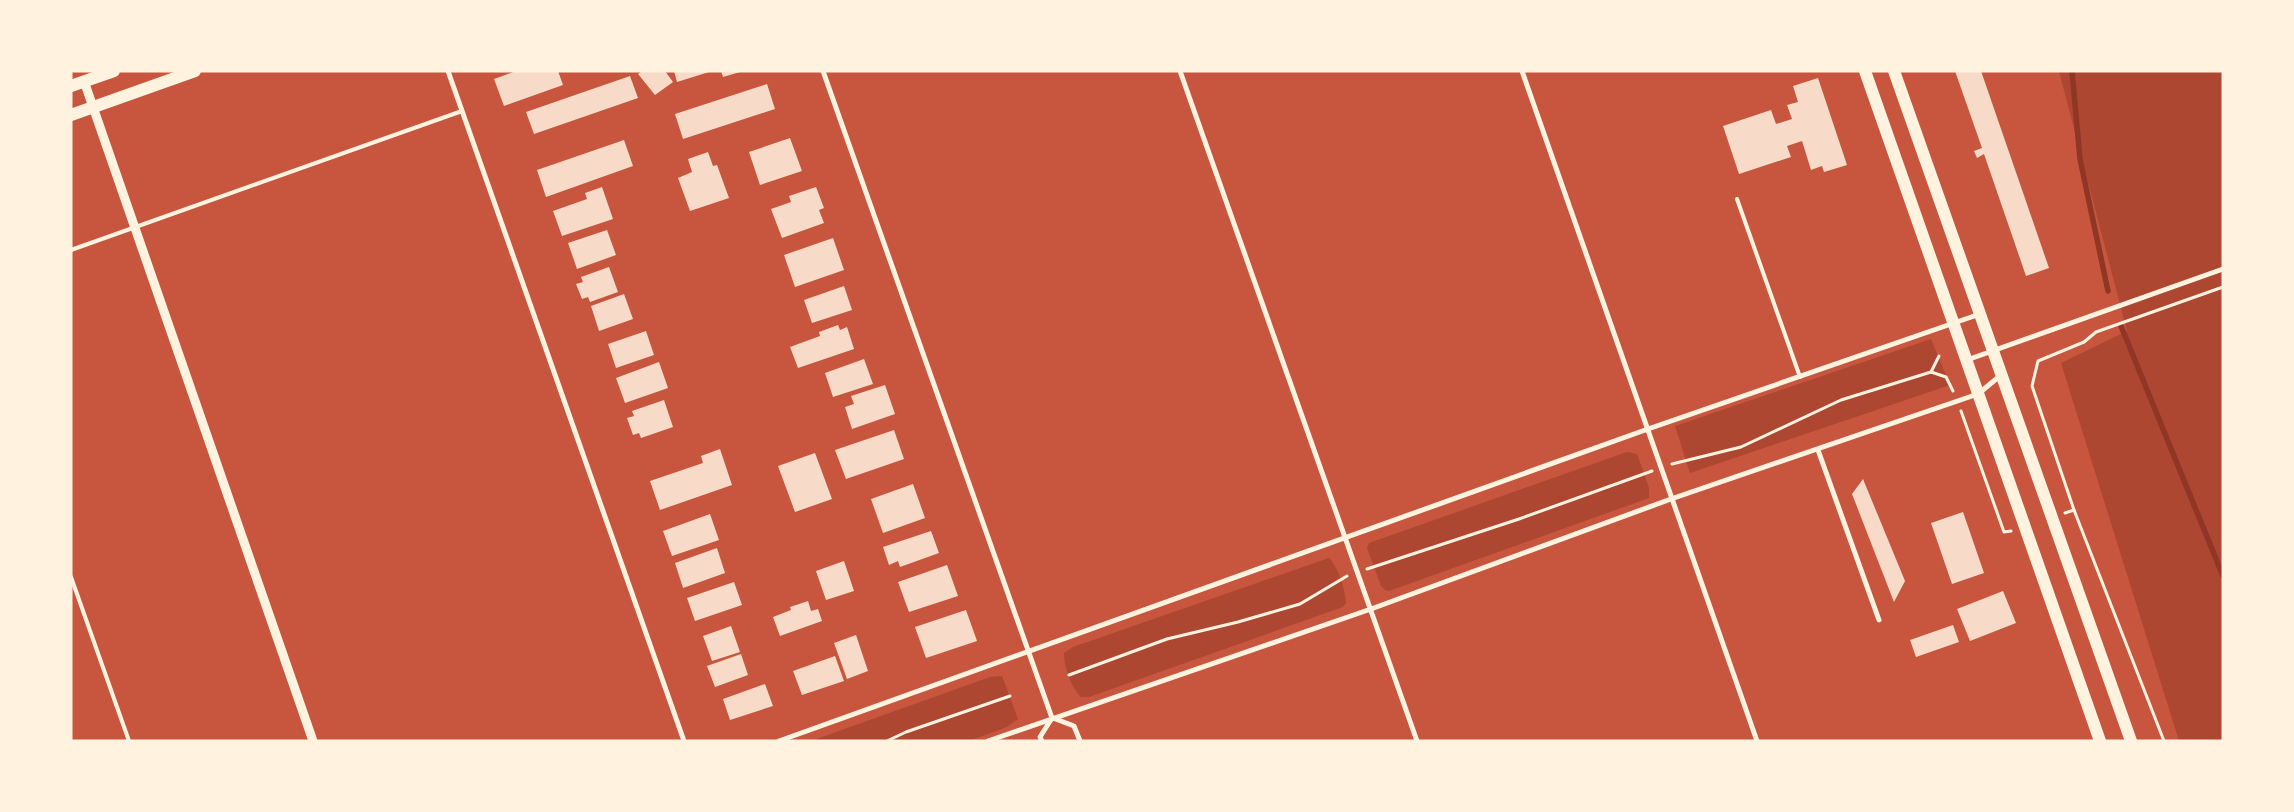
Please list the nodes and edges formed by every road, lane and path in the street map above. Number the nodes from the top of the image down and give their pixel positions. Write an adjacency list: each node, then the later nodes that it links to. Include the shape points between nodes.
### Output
1 (114, 71): 9 (main road)
2 (195, 71): 11 (main road)
3 (448, 71): 12 (street)
4 (822, 71): 41 (street)
5 (1180, 71): 36 (street)
6 (1522, 71): 29 (street)
7 (1865, 71): 20 (main road)
8 (1894, 71): 19 (main road)
9 (83, 79): 10 (main road); 11 (street)
10 (71, 86)
11 (93, 108): 13 (main road); 15 (street)
12 (462, 111): 15 (lane); 47 (street)
13 (71, 115)
14 (1737, 199): 26 (lane)
15 (135, 228): 16 (lane); 46 (street)
16 (71, 250)
17 (2223, 269): 21 (street)
18 (2223, 288): 33 (path, via 2096,332 2084,342 2038,361 2032,386)
19 (1981, 314): 20 (street); 21 (main road)
20 (1954, 325): 23 (main road); 26 (street)
21 (1994, 351): 23 (street); 25 (main road)
22 (1939, 356): 24 (path)
23 (1966, 361): 27 (main road)
24 (1931, 372): 28 (path, via 1946,377); 31 (path, via 1841,400 1741,447)
25 (2002, 374): 27 (street); 34 (main road)
26 (1800, 377): 29 (street)
27 (1978, 394): 28 (street); 35 (main road)
28 (1957, 401): 30 (street); 35 (path, via 2004,532)
29 (1648, 429): 31 (street); 36 (street)
30 (1818, 450): 32 (street); 40 (street)
31 (1661, 468): 32 (street); 37 (path)
32 (1671, 499): 39 (street); 54 (street)
33 (2074, 510): 34 (path); 57 (path)
34 (2052, 517): 56 (main road)
35 (2024, 527): 55 (main road)
36 (1346, 538): 37 (street); 41 (street)
37 (1358, 572): 39 (street); 42 (path, via 1338,579 1300,604 1167,639)
38 (71, 577): 45 (lane)
39 (1371, 609): 44 (street); 53 (street)
40 (1879, 620)
41 (1029, 652): 44 (street); 48 (street)
42 (1069, 675)
43 (1010, 696): 49 (path)
44 (1052, 718): 50 (street); 51 (street, via 1040,737); 52 (street, via 1074,726)
45 (129, 741)
46 (313, 741)
47 (684, 741)
48 (779, 741)
49 (887, 741)
50 (988, 741)
51 (1042, 741)
52 (1080, 741)
53 (1417, 741)
54 (1757, 741)
55 (2100, 741)
56 (2131, 741)
57 (2164, 741)

